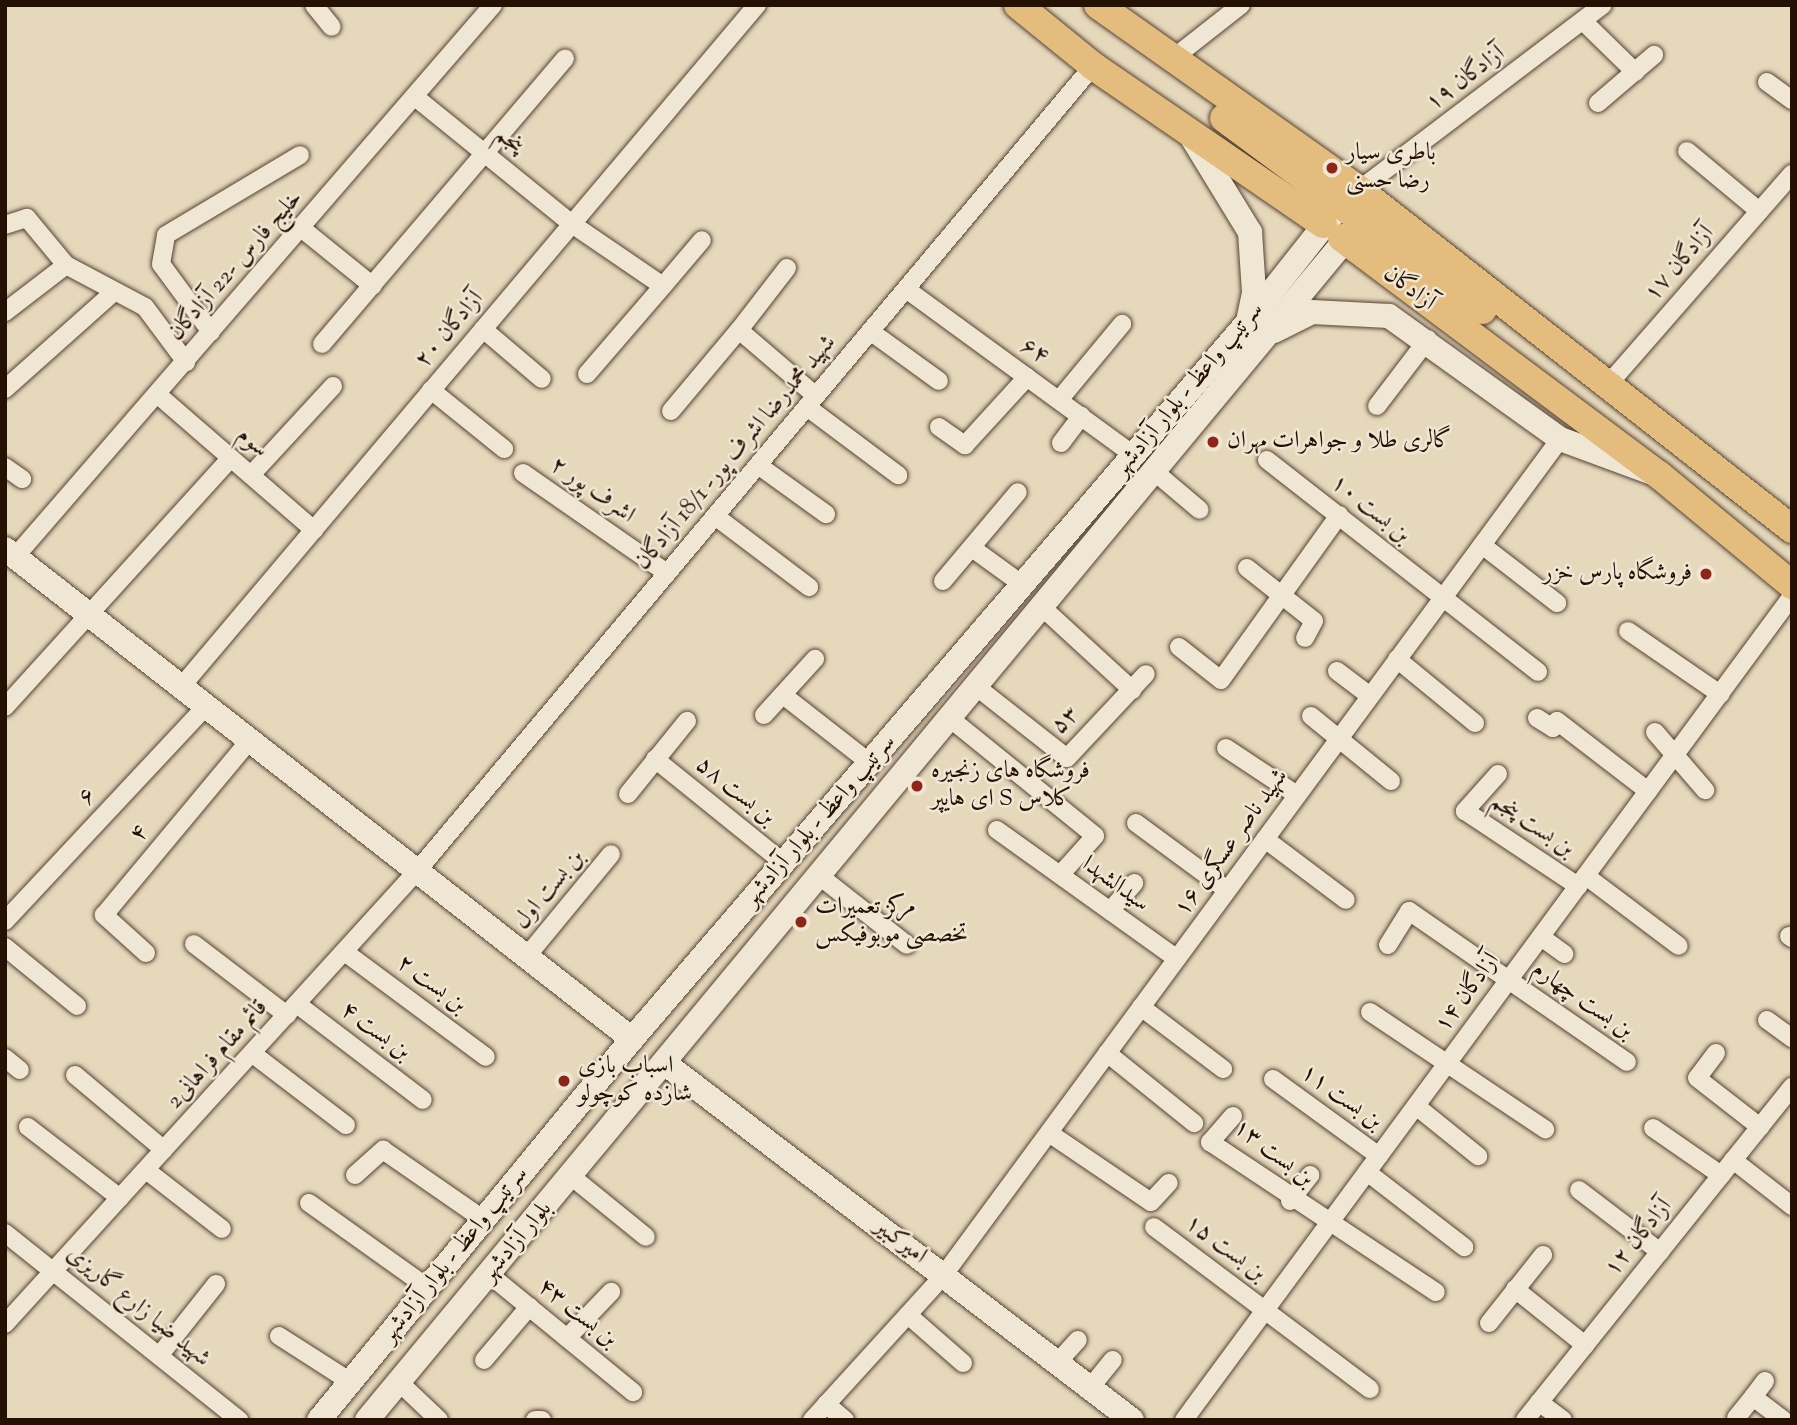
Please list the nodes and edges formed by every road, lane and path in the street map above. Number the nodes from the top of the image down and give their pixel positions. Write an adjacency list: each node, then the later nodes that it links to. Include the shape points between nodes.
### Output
1 (314, 5): 9 (street)
2 (493, 5): 16 (street, خلیج فارس -22 آزادگان)
3 (757, 5): 26 (street, ۲۰ آزادگان)
4 (1018, 5): 12 (main road, آزادگان)
5 (1098, 5): 13 (main road, آزادگان)
6 (1241, 5): 13 (street)
7 (1603, 5): 8 (street, ۱۹ آزادگان)
8 (1583, 21): 14 (street); 25 (street, ۱۹ آزادگان)
9 (332, 27)
10 (1654, 55): 14 (street)
11 (565, 58): 21 (street)
12 (1093, 66): 19 (main road, آزادگان); 34 (street, شهید محمدرضا اشرف پور- 18/1 آزادگان)
13 (1181, 67): 25 (main road, آزادگان)
14 (1635, 72): 18 (street)
15 (1767, 82): 17 (street)
16 (415, 97): 21 (street, پنجم); 28 (street, خلیج فارس -22 آزادگان)
17 (1792, 100)
18 (1598, 103)
19 (1188, 130): 25 (main road, آزادگان); 38 (main road, via 1250,232)
20 (1687, 151): 24 (street)
21 (486, 153): 26 (street, پنجم); 32 (street)
22 (300, 156): 42 (street, via 166,235 161,264)
23 (1792, 174): 24 (street, ۱۷ آزادگان)
24 (1759, 211): 51 (street, ۱۷ آزادگان)
25 (1344, 217): 38 (main road, سرتیپ واعظ - بلوار آزادشهر); 51 (main road, آزادگان, via 1512,315); 73 (main road, آزادگان)
26 (572, 224): 33 (street, پنجم); 39 (street, ۲۰ آزادگان)
27 (5, 225): 30 (street, via 27,218)
28 (301, 228): 32 (street); 42 (street, خلیج فارس -22 آزادگان)
29 (702, 240): 33 (street)
30 (66, 265): 35 (street); 36 (street)
31 (787, 268): 40 (street)
32 (373, 286): 44 (street)
33 (663, 286): 46 (street)
34 (906, 289): 41 (street, شهید محمدرضا اشرف پور- 18/1 آزادگان); 47 (street, ۶۴)
35 (114, 292): 45 (street, via 145,307); 52 (street)
36 (5, 312)
37 (1121, 322): 55 (street)
38 (1259, 328): 43 (main road, via 1312,312 1365,310); 64 (main road, سرتیپ واعظ - بلوار آزادشهر); 69 (main road, سرتیپ واعظ - بلوار آزادشهر)
39 (483, 329): 48 (street); 53 (street, ۲۰ آزادگان)
40 (739, 330): 56 (street); 58 (street)
41 (870, 331): 49 (street); 56 (street, شهید محمدرضا اشرف پور- 18/1 آزادگان)
42 (211, 332): 45 (street, خلیج فارس -22 آزادگان)
43 (1428, 339): 57 (street); 61 (main road)
44 (322, 344)
45 (186, 362): 54 (street, خلیج فارس -22 آزادگان)
46 (587, 374)
47 (1027, 377): 55 (street, ۶۴); 60 (street, via 965,445)
48 (542, 379)
49 (939, 381)
50 (333, 386): 71 (street)
51 (1606, 387): 80 (main road, آزادگان)
52 (5, 389)
53 (432, 390): 63 (street); 81 (street, ۲۰ آزادگان)
54 (158, 394): 65 (street, سوم); 84 (street, خلیج فارس -22 آزادگان)
55 (1059, 400): 59 (street, ۶۴)
56 (811, 402): 67 (street, شهید محمدرضا اشرف پور- 18/1 آزادگان); 72 (street)
57 (1377, 406)
58 (671, 411)
59 (1081, 416): 62 (street); 64 (street, ۶۴)
60 (939, 427)
61 (1560, 439): 73 (main road, via 1604,460); 82 (street, ۱۶ شهید ناصر عسگری)
62 (1061, 443)
63 (504, 449)
64 (1134, 455): 88 (main road, سرتیپ واعظ - بلوار آزادشهر)
65 (231, 458): 71 (street, سوم); 96 (street)
66 (1267, 460): 78 (street, بن بست ۱۰)
67 (758, 465): 77 (street); 79 (street, شهید محمدرضا اشرف پور- 18/1 آزادگان)
68 (5, 467): 74 (street)
69 (1156, 472): 76 (street); 95 (main road, سرتیپ واعظ - بلوار آزادشهر)
70 (523, 473): 86 (street, ۲ اشرف پور)
71 (251, 475): 81 (street, سوم)
72 (898, 475)
73 (1659, 475): 89 (main road, آزادگان)
74 (22, 479)
75 (1018, 492): 83 (street)
76 (1200, 510)
77 (826, 514)
78 (1339, 514): 91 (street); 93 (street, بن بست ۱۰)
79 (715, 516): 86 (street, شهید محمدرضا اشرف پور- 18/1 آزادگان); 90 (street)
80 (1792, 529)
81 (314, 530): 105 (street, ۲۰ آزادگان)
82 (1482, 545): 93 (street, ۱۶ شهید ناصر عسگری); 94 (street)
83 (972, 548): 87 (street); 88 (street)
84 (10, 553): 96 (main road)
85 (1247, 568): 91 (street)
86 (667, 573): 137 (street, شهید محمدرضا اشرف پور- 18/1 آزادگان)
87 (943, 582)
88 (1023, 585): 125 (main road, سرتیپ واعظ - بلوار آزادشهر)
89 (1792, 585)
90 (809, 587)
91 (1279, 595): 98 (street, via 1314,621); 99 (street, via 1221,680)
92 (1792, 596): 108 (street, ۱۴ آزادگان)
93 (1441, 599): 101 (street, ۱۶ شهید ناصر عسگری); 103 (street, بن بست ۱۰)
94 (1557, 603)
95 (1044, 608): 106 (main road, سرتیپ واعظ - بلوار آزادشهر); 107 (street)
96 (91, 617): 105 (main road); 112 (street)
97 (1628, 631): 108 (street)
98 (1305, 638)
99 (1179, 647)
100 (815, 659): 109 (street)
101 (1397, 659): 110 (street, ۱۶ شهید ناصر عسگری); 118 (street)
102 (1337, 671): 110 (street)
103 (1538, 672)
104 (1146, 674): 107 (street, ۵۳)
105 (181, 687): 111 (main road)
106 (978, 688): 107 (street, ۵۳, via 1067,758); 116 (main road, سرتیپ واعظ - بلوار آزادشهر)
107 (1132, 690)
108 (1720, 694): 123 (street, ۱۴ آزادگان)
109 (783, 695): 113 (street); 125 (street)
110 (1370, 696): 121 (street, ۱۶ شهید ناصر عسگری)
111 (206, 706): 120 (main road); 145 (street, ۶)
112 (5, 707)
113 (764, 715)
114 (1311, 716): 121 (street)
115 (1536, 718): 129 (street, via 1553,728 1557,721)
116 (952, 720): 138 (street, سیدالشهدا, via 1095,836); 139 (main road, سرتیپ واعظ - بلوار آزادشهر)
117 (687, 721): 124 (street)
118 (1475, 723)
119 (1655, 732): 123 (street)
120 (250, 740): 137 (main road); 152 (street, ۴, via 104,915)
121 (1338, 740): 127 (street); 131 (street, ۱۶ شهید ناصر عسگری)
122 (1226, 748): 131 (street)
123 (1676, 753): 128 (street); 129 (street, ۱۴ آزادگان)
124 (655, 759): 130 (street); 136 (street, بن بست ۵۸)
125 (870, 764): 136 (main road, سرتیپ واعظ - بلوار آزادشهر)
126 (1498, 775): 140 (street, بن بست پنجم, via 1465,811)
127 (1391, 781)
128 (1705, 790)
129 (1648, 791): 140 (street, ۱۴ آزادگان)
130 (628, 794)
131 (1297, 795): 134 (street, ۱۶ شهید ناصر عسگری)
132 (1136, 823): 142 (street)
133 (997, 830): 138 (street, سیدالشهدا)
134 (1265, 839): 142 (street, ۱۶ شهید ناصر عسگری); 143 (street)
135 (611, 854): 155 (street, بن بست اول)
136 (784, 863): 164 (main road, سرتیپ واعظ - بلوار آزادشهر)
137 (417, 871): 153 (street, 2قائم مقام فراهانی); 155 (main road)
138 (1060, 875): 144 (street, سیدالشهدا)
139 (822, 878): 149 (street); 171 (main road, سرتیپ واعظ - بلوار آزادشهر)
140 (1582, 881): 146 (street, ۱۴ آزادگان); 150 (street)
141 (1134, 883): 144 (street)
142 (1227, 890): 156 (street, ۱۶ شهید ناصر عسگری)
143 (1346, 900)
144 (1110, 911): 156 (street, سیدالشهدا)
145 (8, 912)
146 (1541, 937): 154 (street); 157 (street, ۱۴ آزادگان)
147 (194, 944): 160 (street, بن بست ۴)
148 (1388, 944): 157 (street, بن بست چهارم, via 1409,911)
149 (907, 945)
150 (1679, 946)
151 (5, 947): 158 (street)
152 (146, 953)
153 (346, 953): 160 (street, 2قائم مقام فراهانی); 168 (street, بن بست ۲)
154 (1563, 954)
155 (527, 956): 164 (main road)
156 (1177, 959): 159 (street, ۱۶ شهید ناصر عسگری)
157 (1508, 980): 169 (street, ۱۴ آزادگان); 170 (street, بن بست چهارم)
158 (77, 1006)
159 (1141, 1007): 165 (street, ۱۶ شهید ناصر عسگری); 172 (street)
160 (292, 1010): 167 (street, 2قائم مقام فراهانی); 176 (street, بن بست ۴)
161 (1370, 1012): 169 (street)
162 (1767, 1020): 163 (street)
163 (1792, 1038)
164 (632, 1039): 202 (main road, سرتیپ واعظ - بلوار آزادشهر)
165 (1107, 1053): 179 (street); 185 (street, ۱۶ شهید ناصر عسگری)
166 (1716, 1053): 182 (street, via 1694,1082)
167 (253, 1054): 180 (street); 186 (street, 2قائم مقام فراهانی)
168 (486, 1057)
169 (1450, 1060): 177 (street, ۱۴ آزادگان); 184 (street)
170 (1627, 1062)
171 (667, 1065): 195 (main road, بلوار آزادشهر); 213 (main road, امیرکبیر)
172 (1223, 1069)
173 (75, 1075): 186 (street)
174 (1273, 1079): 187 (street, بن بست ۱۱)
175 (1792, 1087): 182 (street, ۱۲ آزادگان)
176 (423, 1100)
177 (1416, 1106): 187 (street, ۱۴ آزادگان); 188 (street)
178 (1233, 1116): 199 (street, بن بست ۱۳, via 1210,1142)
179 (1195, 1123)
180 (346, 1125)
181 (28, 1127): 198 (street)
182 (1760, 1127): 189 (street, ۱۲ آزادگان)
183 (1653, 1128): 194 (street)
184 (1545, 1129)
185 (1049, 1133): 196 (street, via 1151,1202); 213 (street, ۱۶ شهید ناصر عسگری)
186 (164, 1150): 190 (street, 2قائم مقام فراهانی)
187 (1379, 1156): 191 (street, ۱۴ آزادگان)
188 (1479, 1156)
189 (1733, 1160): 194 (street, ۱۲ آزادگان); 201 (street)
190 (146, 1170): 198 (street, 2قائم مقام فراهانی); 205 (street)
191 (1367, 1172): 203 (street, ۱۴ آزادگان); 208 (street)
192 (355, 1175): 202 (street, via 383,1150)
193 (1310, 1175): 199 (street)
194 (1721, 1175): 209 (street, ۱۲ آزادگان)
195 (572, 1177): 207 (street); 212 (main road, بلوار آزادشهر)
196 (1169, 1183)
197 (1579, 1190): 209 (street)
198 (120, 1198): 211 (street, 2قائم مقام فراهانی)
199 (1290, 1201): 203 (street, بن بست ۱۳)
200 (309, 1203): 215 (street)
201 (1792, 1206)
202 (484, 1220): 215 (main road, سرتیپ واعظ - بلوار آزادشهر)
203 (1329, 1223): 218 (street, بن بست ۱۳); 220 (street, ۱۴ آزادگان)
204 (1154, 1227): 220 (street, بن بست ۱۵)
205 (222, 1229)
206 (5, 1233): 211 (street, شهید ضیا زارع گاریزی)
207 (646, 1237)
208 (1464, 1247)
209 (1660, 1252): 227 (street, ۱۲ آزادگان)
210 (1543, 1255): 216 (street)
211 (53, 1271): 223 (street, 2قائم مقام فراهانی); 228 (street, شهید ضیا زارع گاریزی)
212 (490, 1275): 219 (street, بن بست ۴۳); 235 (main road, بلوار آزادشهر)
213 (943, 1276): 221 (street, ۱۶ شهید ناصر عسگری); 232 (main road, امیرکبیر)
214 (216, 1284): 228 (street)
215 (428, 1288): 234 (main road, سرتیپ واعظ - بلوار آزادشهر)
216 (1515, 1289): 222 (street); 227 (street)
217 (611, 1292): 225 (street)
218 (1436, 1292)
219 (529, 1307): 225 (street, بن بست ۴۳); 229 (street)
220 (1265, 1310): 237 (street, بن بست ۱۵); 252 (street, ۱۴ آزادگان)
221 (908, 1315): 231 (street); 241 (street, ۱۶ شهید ناصر عسگری)
222 (1489, 1323)
223 (5, 1324)
224 (279, 1336): 234 (street)
225 (567, 1338): 238 (street, بن بست ۴۳)
226 (1078, 1340): 232 (street)
227 (1585, 1345): 240 (street, ۱۲ آزادگان)
228 (159, 1356): 243 (street, شهید ضیا زارع گاریزی)
229 (484, 1360)
230 (1113, 1360): 236 (street)
231 (964, 1363)
232 (1057, 1363): 236 (main road, امیرکبیر)
233 (1765, 1381): 239 (street)
234 (351, 1382): 244 (main road, سرتیپ واعظ - بلوار آزادشهر)
235 (399, 1382): 245 (main road, بلوار آزادشهر); 246 (street)
236 (1090, 1388): 251 (main road, امیرکبیر)
237 (1370, 1389)
238 (634, 1392)
239 (1752, 1397): 242 (street); 255 (street)
240 (1539, 1402): 253 (street, ۱۲ آزادگان); 254 (street)
241 (826, 1404): 249 (street, ۱۶ شهید ناصر عسگری); 250 (street)
242 (1737, 1418)
243 (239, 1420)
244 (319, 1420)
245 (367, 1420)
246 (439, 1420)
247 (535, 1420): 248 (street)
248 (542, 1420)
249 (812, 1420)
250 (845, 1420)
251 (1132, 1420)
252 (1184, 1420)
253 (1525, 1420)
254 (1563, 1420)
255 (1783, 1420)

